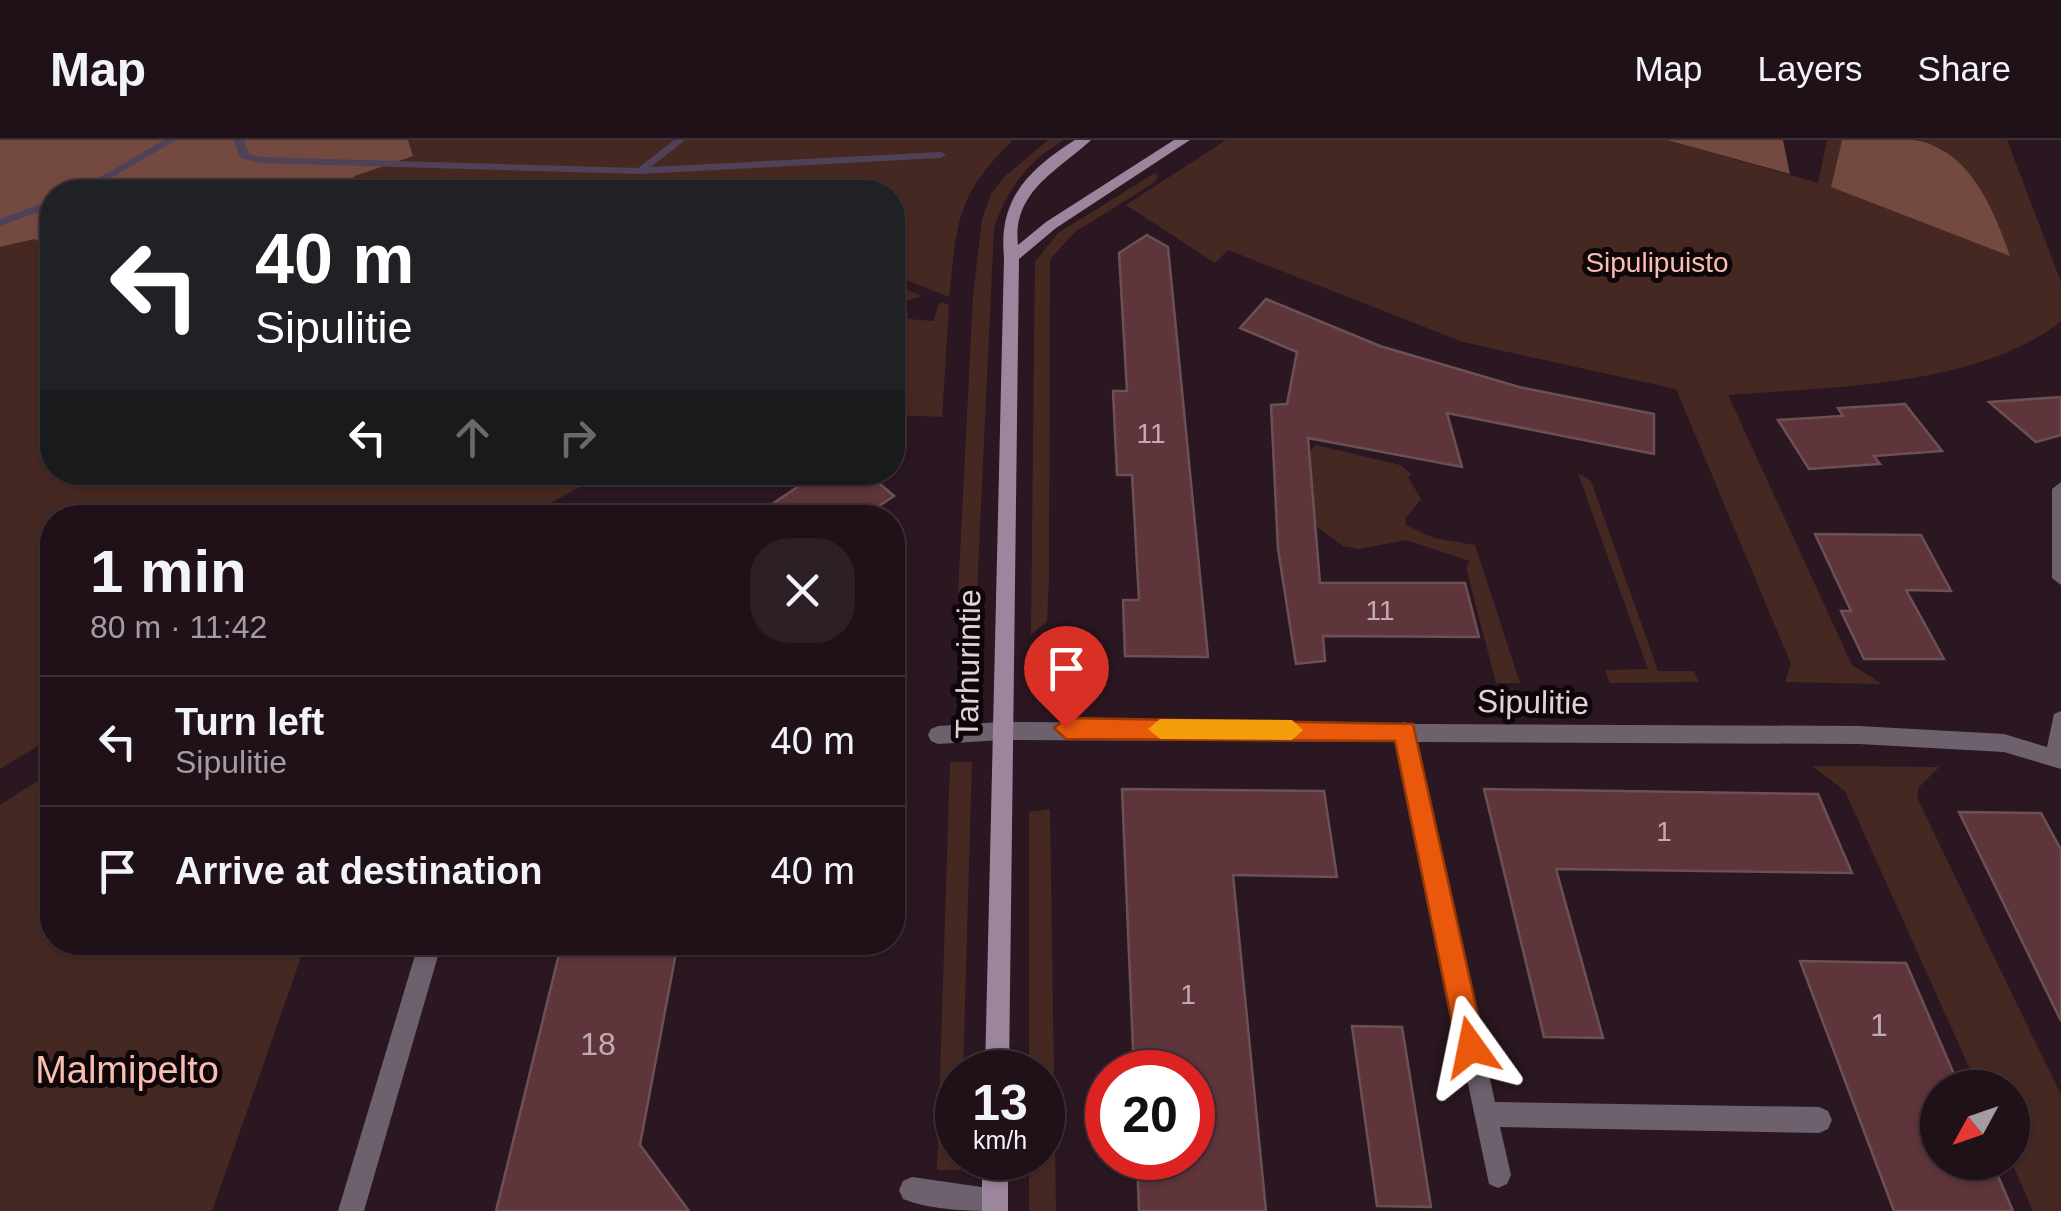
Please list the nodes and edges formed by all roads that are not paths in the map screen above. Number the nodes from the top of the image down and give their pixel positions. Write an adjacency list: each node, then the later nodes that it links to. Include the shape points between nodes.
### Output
1 (1084, 140): 3 (street, Tarhurintie, via 1035,175 1022,193 1007,237)
2 (1183, 140): 3 (street)
3 (1012, 257): 7 (street, Tarhurintie)
4 (2061, 488): 5 (street)
5 (2061, 578)
6 (2061, 720): 10 (street)
7 (1001, 731): 8 (street, Sipulitie); 9 (street, Sipulitie); 12 (street, Tarhurintie)
8 (1404, 731): 10 (street, Sipulitie, via 1955,738); 13 (street)
9 (938, 735)
10 (2058, 759)
11 (427, 955): 19 (street)
12 (997, 1050)
13 (1485, 1114): 14 (street); 15 (street)
14 (1819, 1120)
15 (1498, 1175)
16 (996, 1180): 18 (street)
17 (912, 1190): 18 (street)
18 (995, 1206)
19 (350, 1211)

